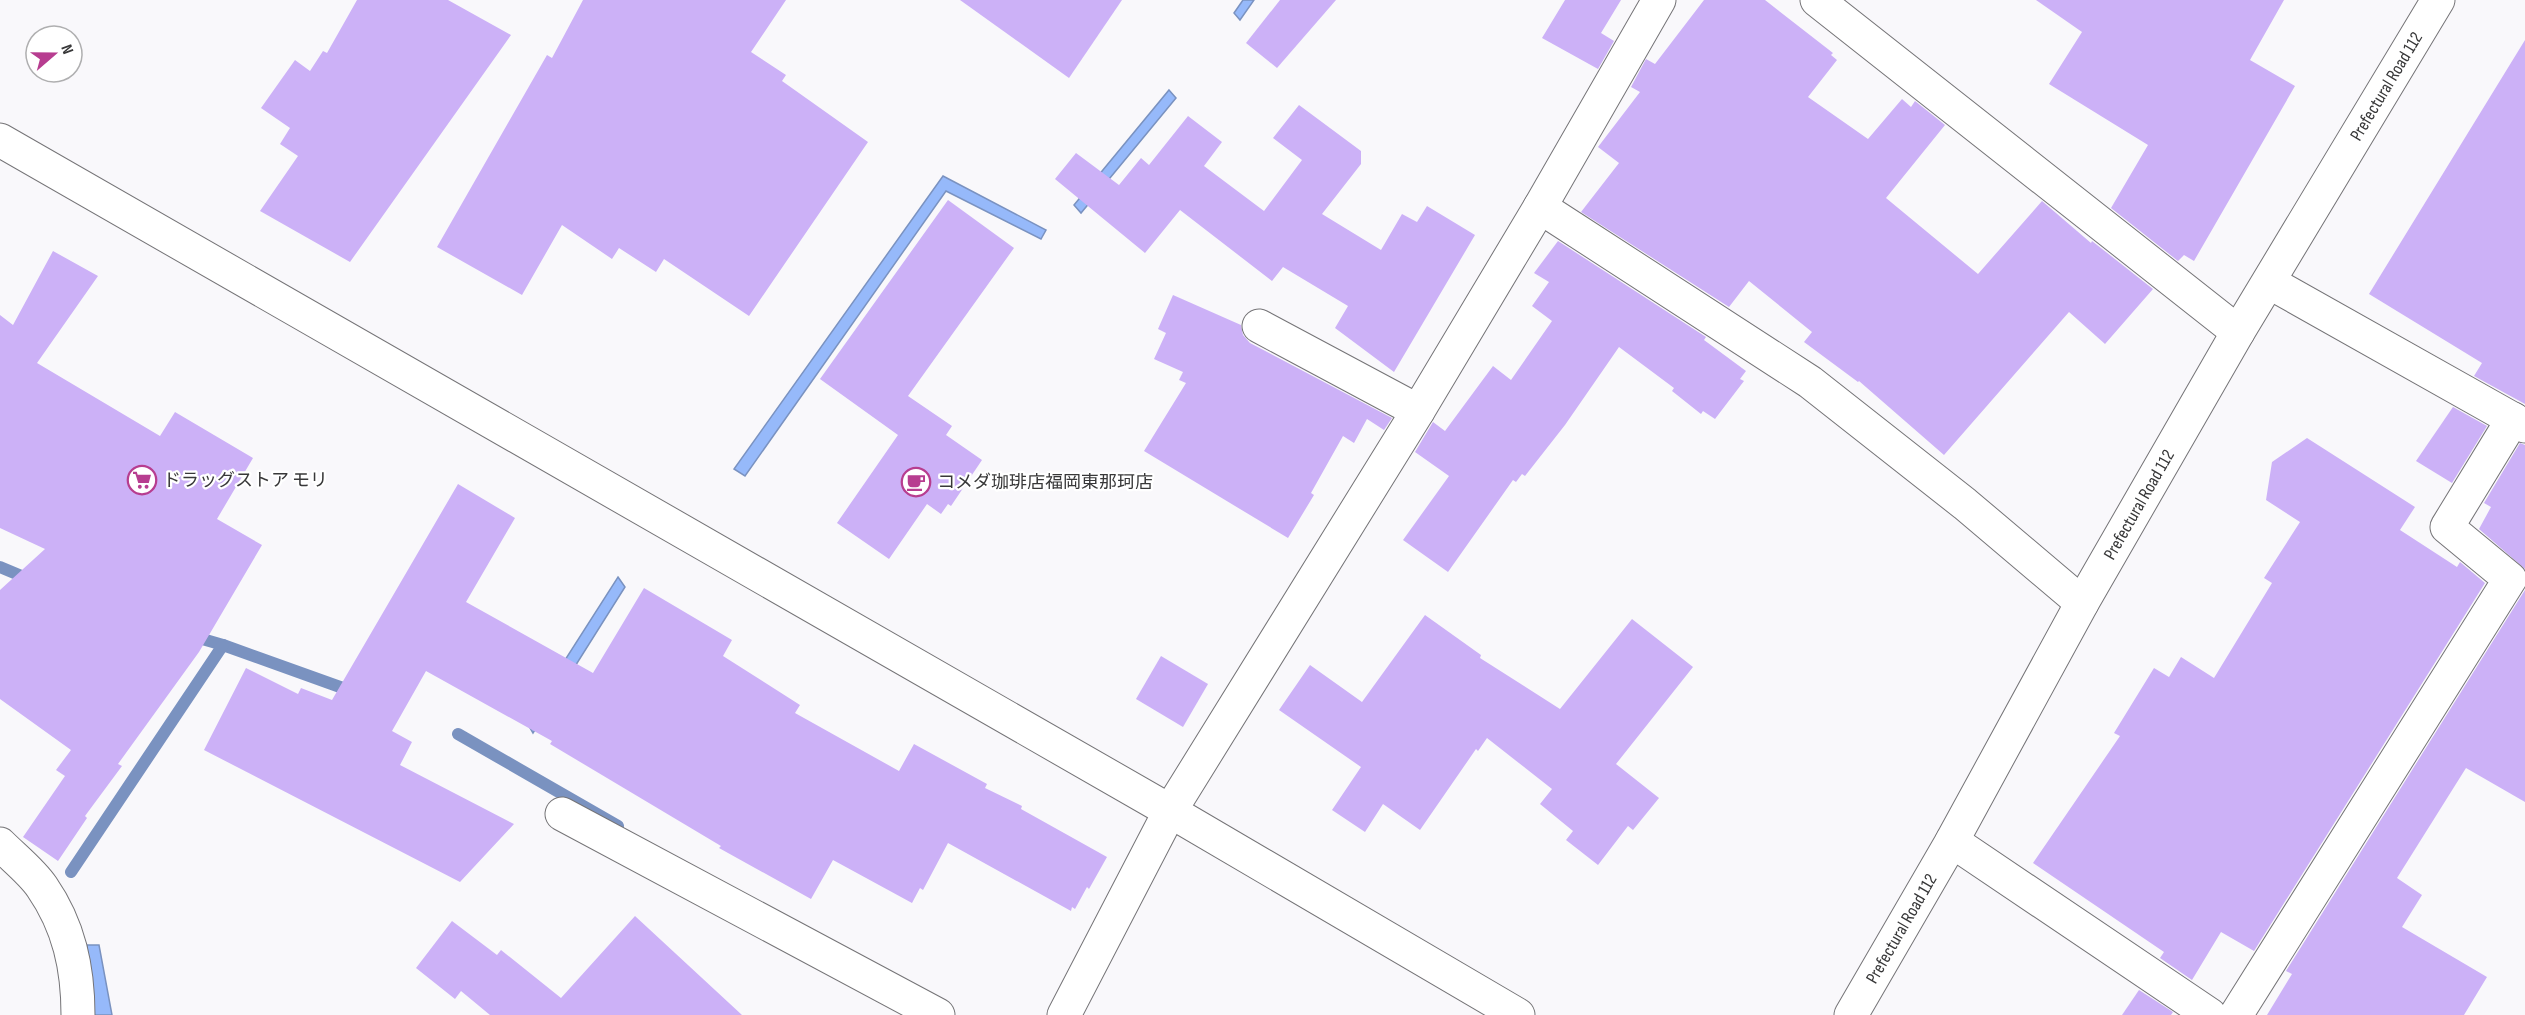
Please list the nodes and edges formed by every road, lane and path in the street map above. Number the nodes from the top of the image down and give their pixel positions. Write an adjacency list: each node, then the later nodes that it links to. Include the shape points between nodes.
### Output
1 (1659, 0): 5 (street)
2 (1817, 0): 8 (street)
3 (2438, 0): 6 (street, Prefectural Road 112)
4 (0, 140): 12 (street)
5 (1540, 207): 9 (street); 11 (street, via 1810,382 1965,504)
6 (2269, 282): 8 (street, Prefectural Road 112); 10 (street)
7 (1259, 326): 9 (street)
8 (2238, 332): 11 (street, Prefectural Road 112)
9 (1418, 411): 12 (street)
10 (2519, 422): 22 (street, via 2447,527 2510,579)
11 (2082, 603): 14 (street, Prefectural Road 112)
12 (1170, 811): 18 (street); 19 (street)
13 (562, 814): 17 (street)
14 (1952, 841): 20 (street, Prefectural Road 112); 21 (street)
15 (0, 844): 16 (street, via 41,886 64,924 75,962)
16 (78, 1015)
17 (938, 1015)
18 (1064, 1015)
19 (1518, 1015)
20 (1851, 1015)
21 (2210, 1015)
22 (2236, 1015)

